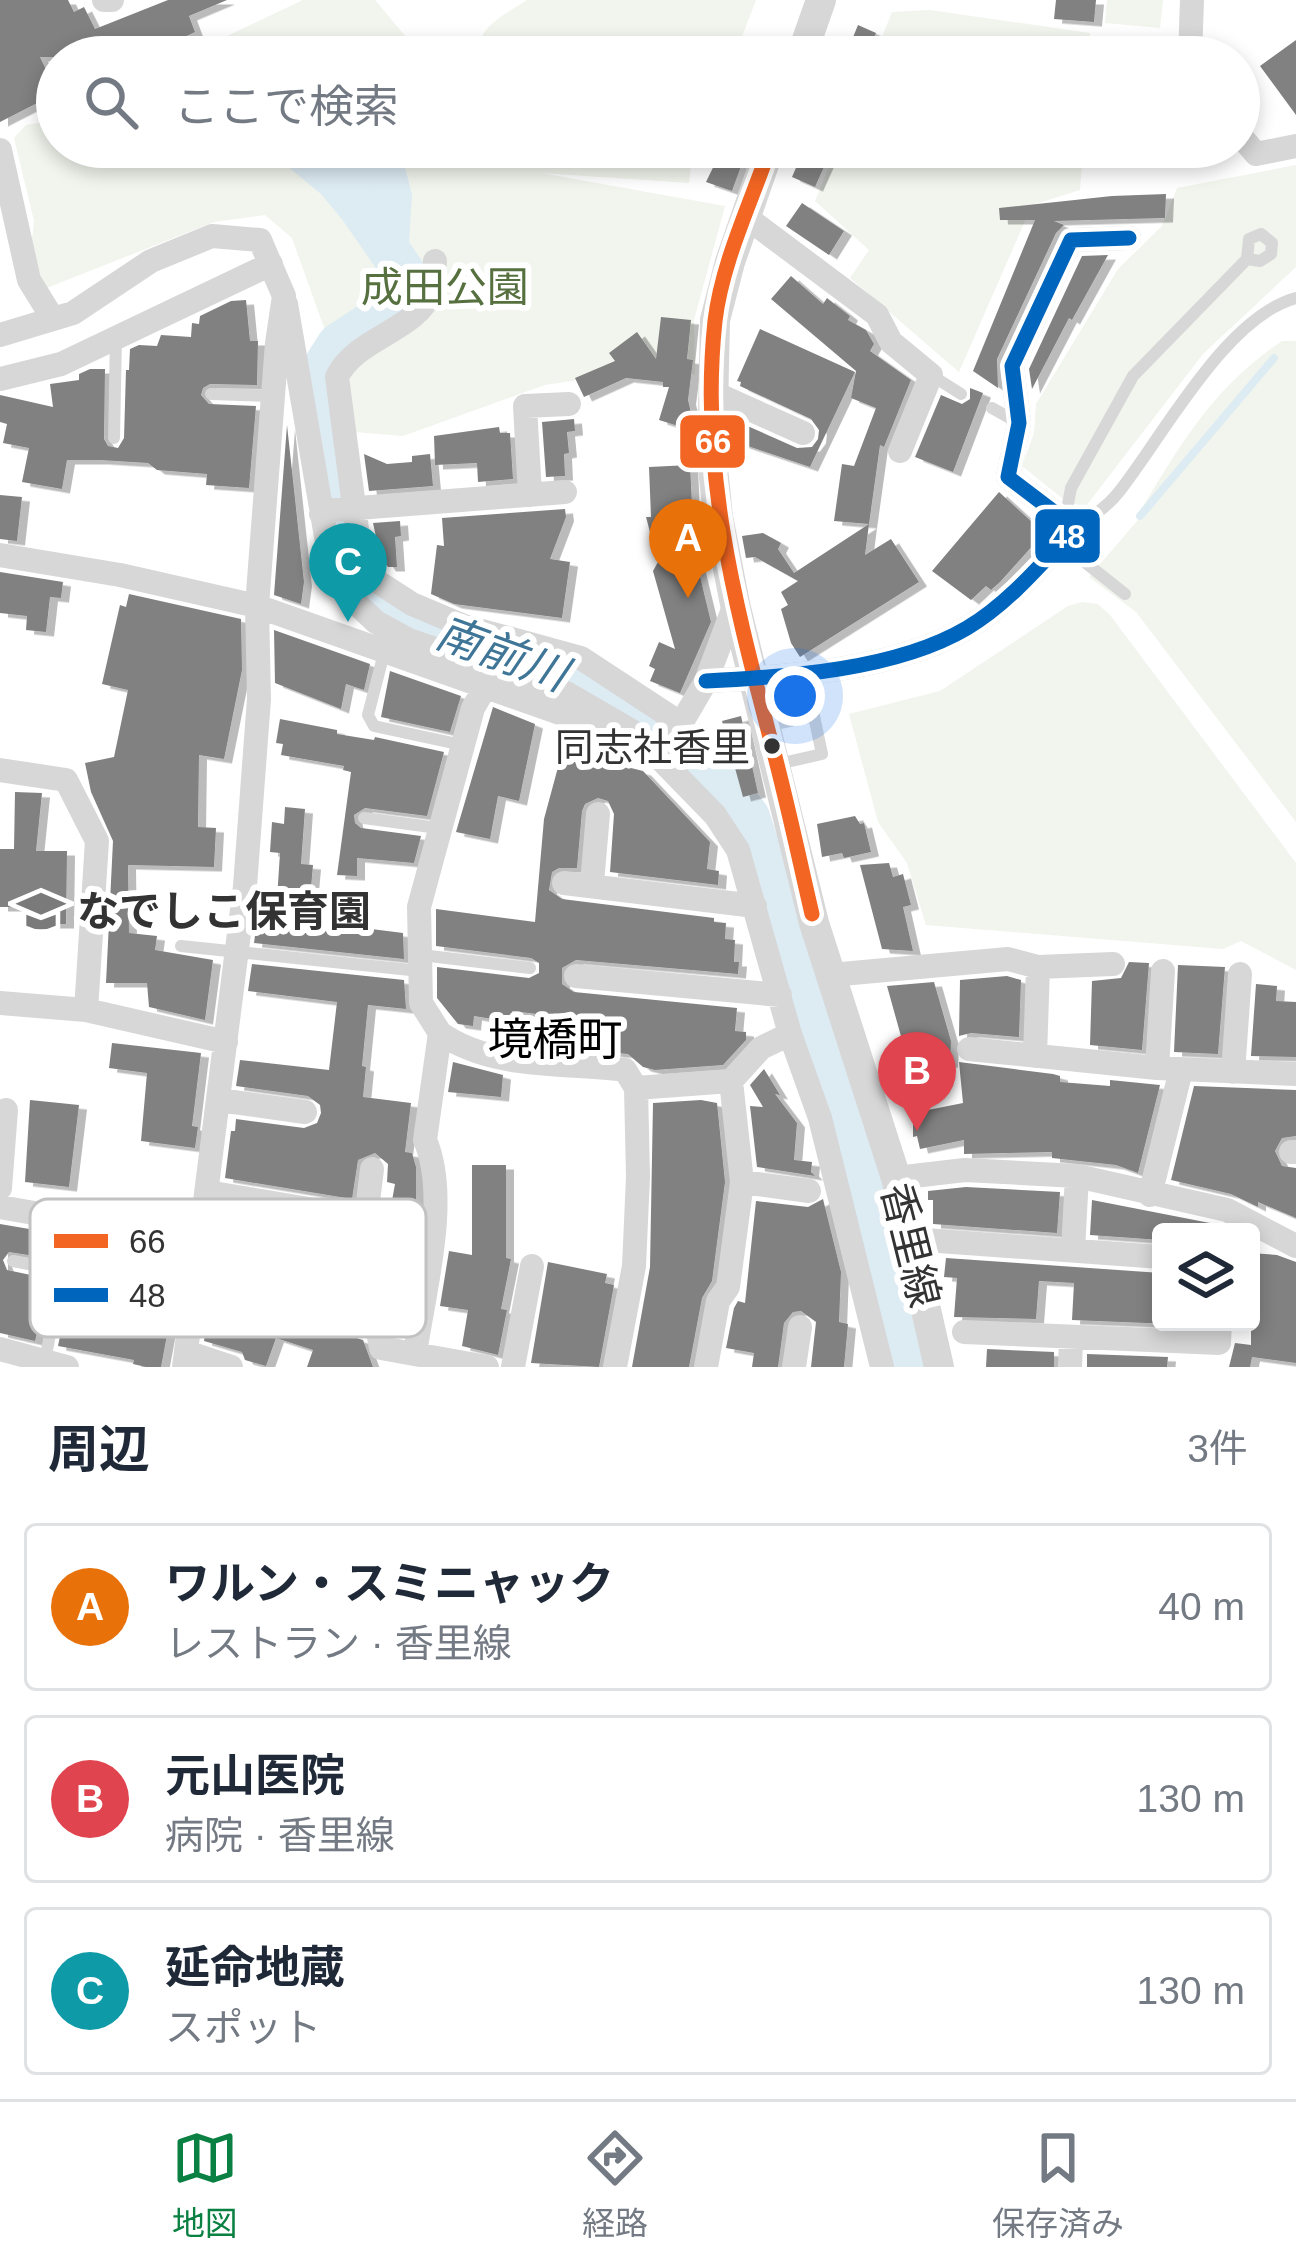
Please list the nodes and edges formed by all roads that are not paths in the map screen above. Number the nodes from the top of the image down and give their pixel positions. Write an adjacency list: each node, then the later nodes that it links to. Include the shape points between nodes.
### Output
1 (821, 0): 3 (street)
2 (1192, 0): 4 (street)
3 (808, 36)
4 (1191, 36)
5 (1296, 146): 7 (street)
6 (0, 150): 16 (street, via 29,280)
7 (1260, 153)
8 (763, 168): 9 (street, 香里線)
9 (746, 217): 19 (street, via 877,315 892,342); 21 (street, 香里線, via 716,320)
10 (1117, 231): 27 (street, via 1071,240 1046,320 1012,367)
11 (1247, 259): 34 (lane, via 1133,376 1071,488)
12 (435, 261): 33 (street, via 424,302 354,353 337,377)
13 (271, 264): 14 (street); 16 (street, via 260,240 212,236); 18 (street)
14 (284, 296): 24 (street); 33 (street)
15 (1296, 298): 34 (lane, via 1258,319 1207,369 1116,496)
16 (53, 319): 17 (street)
17 (0, 335)
18 (116, 337): 20 (street, via 62,364); 29 (lane)
19 (931, 375): 23 (lane); 30 (street)
20 (0, 379)
21 (714, 393): 28 (street); 37 (street, 香里線, via 712,458)
22 (212, 394): 24 (lane)
23 (961, 394)
24 (273, 396): 38 (street)
25 (569, 404): 32 (street, via 525,406)
26 (992, 408): 27 (lane)
27 (1018, 423): 34 (street, via 1008,477)
28 (803, 433)
29 (114, 438)
30 (900, 451)
31 (565, 493): 32 (street)
32 (530, 496): 33 (street)
33 (340, 511): 39 (street, via 379,582 464,626); 42 (street, via 330,560 344,592 376,622)
34 (1067, 530): 36 (lane); 41 (street, via 1025,581 969,627 918,652)
35 (0, 555): 38 (street)
36 (1125, 594)
37 (735, 604): 41 (street, 香里線); 43 (street)
38 (257, 606): 40 (street); 58 (street, via 259,699)
39 (533, 643): 42 (street); 45 (street, via 580,658)
40 (384, 653): 44 (street); 47 (lane, via 368,716 374,725)
41 (754, 676): 43 (street); 46 (street, 香里線)
42 (527, 680): 48 (street, via 584,703)
43 (706, 681): 45 (street)
44 (486, 686): 47 (street); 48 (street)
45 (683, 725): 48 (street)
46 (767, 725): 49 (street, 香里線); 49 (lane, via 814,716 822,754)
47 (462, 745): 53 (street)
48 (662, 758): 56 (street, via 738,850)
49 (777, 764): 66 (street, 香里線)
50 (0, 770): 69 (street, via 66,780 97,841)
51 (598, 814): 55 (street)
52 (364, 818): 53 (lane)
53 (438, 828): 59 (street, via 419,907)
54 (564, 883): 55 (street)
55 (592, 883): 56 (street)
56 (755, 906): 67 (street)
57 (181, 946): 58 (lane)
58 (237, 951): 59 (lane); 72 (street)
59 (420, 963): 62 (lane); 70 (street, via 421,1004)
60 (1113, 964): 61 (street)
61 (1038, 967): 66 (street, via 1008,959); 74 (street)
62 (530, 968)
63 (1163, 971): 75 (street)
64 (1240, 974): 76 (street)
65 (576, 976): 67 (street)
66 (830, 976): 85 (street, 香里線)
67 (780, 995): 71 (street)
68 (0, 1004): 69 (street)
69 (86, 1010): 72 (street)
70 (440, 1033): 79 (street, via 491,1054 625,1070); 104 (street, via 425,1140 436,1195)
71 (790, 1034): 78 (street, via 761,1048); 121 (street, via 826,1138)
72 (226, 1042): 80 (street)
73 (969, 1049): 74 (street)
74 (1035, 1056): 75 (street)
75 (1168, 1069): 76 (street); 90 (street)
76 (1233, 1072): 77 (street)
77 (1296, 1074)
78 (730, 1081): 79 (street); 86 (street)
79 (636, 1088): 118 (street, via 634,1266)
80 (219, 1100): 82 (street); 89 (street)
81 (6, 1110): 87 (street)
82 (305, 1112)
83 (372, 1169): 93 (street)
84 (1077, 1176): 85 (street, via 965,1170); 90 (street); 99 (street)
85 (896, 1178): 97 (street, 香里線)
86 (742, 1182): 88 (street); 119 (street, via 728,1287)
87 (0, 1188)
88 (809, 1191)
89 (207, 1192): 91 (street); 92 (street)
90 (1150, 1195): 96 (street)
91 (206, 1199)
92 (250, 1199)
93 (375, 1199)
94 (0, 1207): 95 (street)
95 (30, 1212)
96 (1227, 1221): 98 (street)
97 (911, 1239): 99 (street); 122 (street, 香里線)
98 (1296, 1246)
99 (1073, 1250): 100 (street)
100 (1152, 1256)
101 (14, 1261): 102 (lane)
102 (30, 1264)
103 (532, 1266): 117 (street)
104 (426, 1270)
105 (800, 1328): 120 (street)
106 (1220, 1331): 109 (street, via 1219,1343)
107 (964, 1332): 109 (street)
108 (417, 1337): 110 (street)
109 (1071, 1338): 123 (street)
110 (415, 1353): 112 (street); 116 (street)
111 (6, 1356): 114 (street)
112 (379, 1357)
113 (185, 1360): 115 (street)
114 (56, 1364)
115 (231, 1367)
116 (488, 1367)
117 (513, 1367)
118 (615, 1367)
119 (706, 1367)
120 (794, 1367)
121 (882, 1367)
122 (939, 1367)
123 (1070, 1367)

